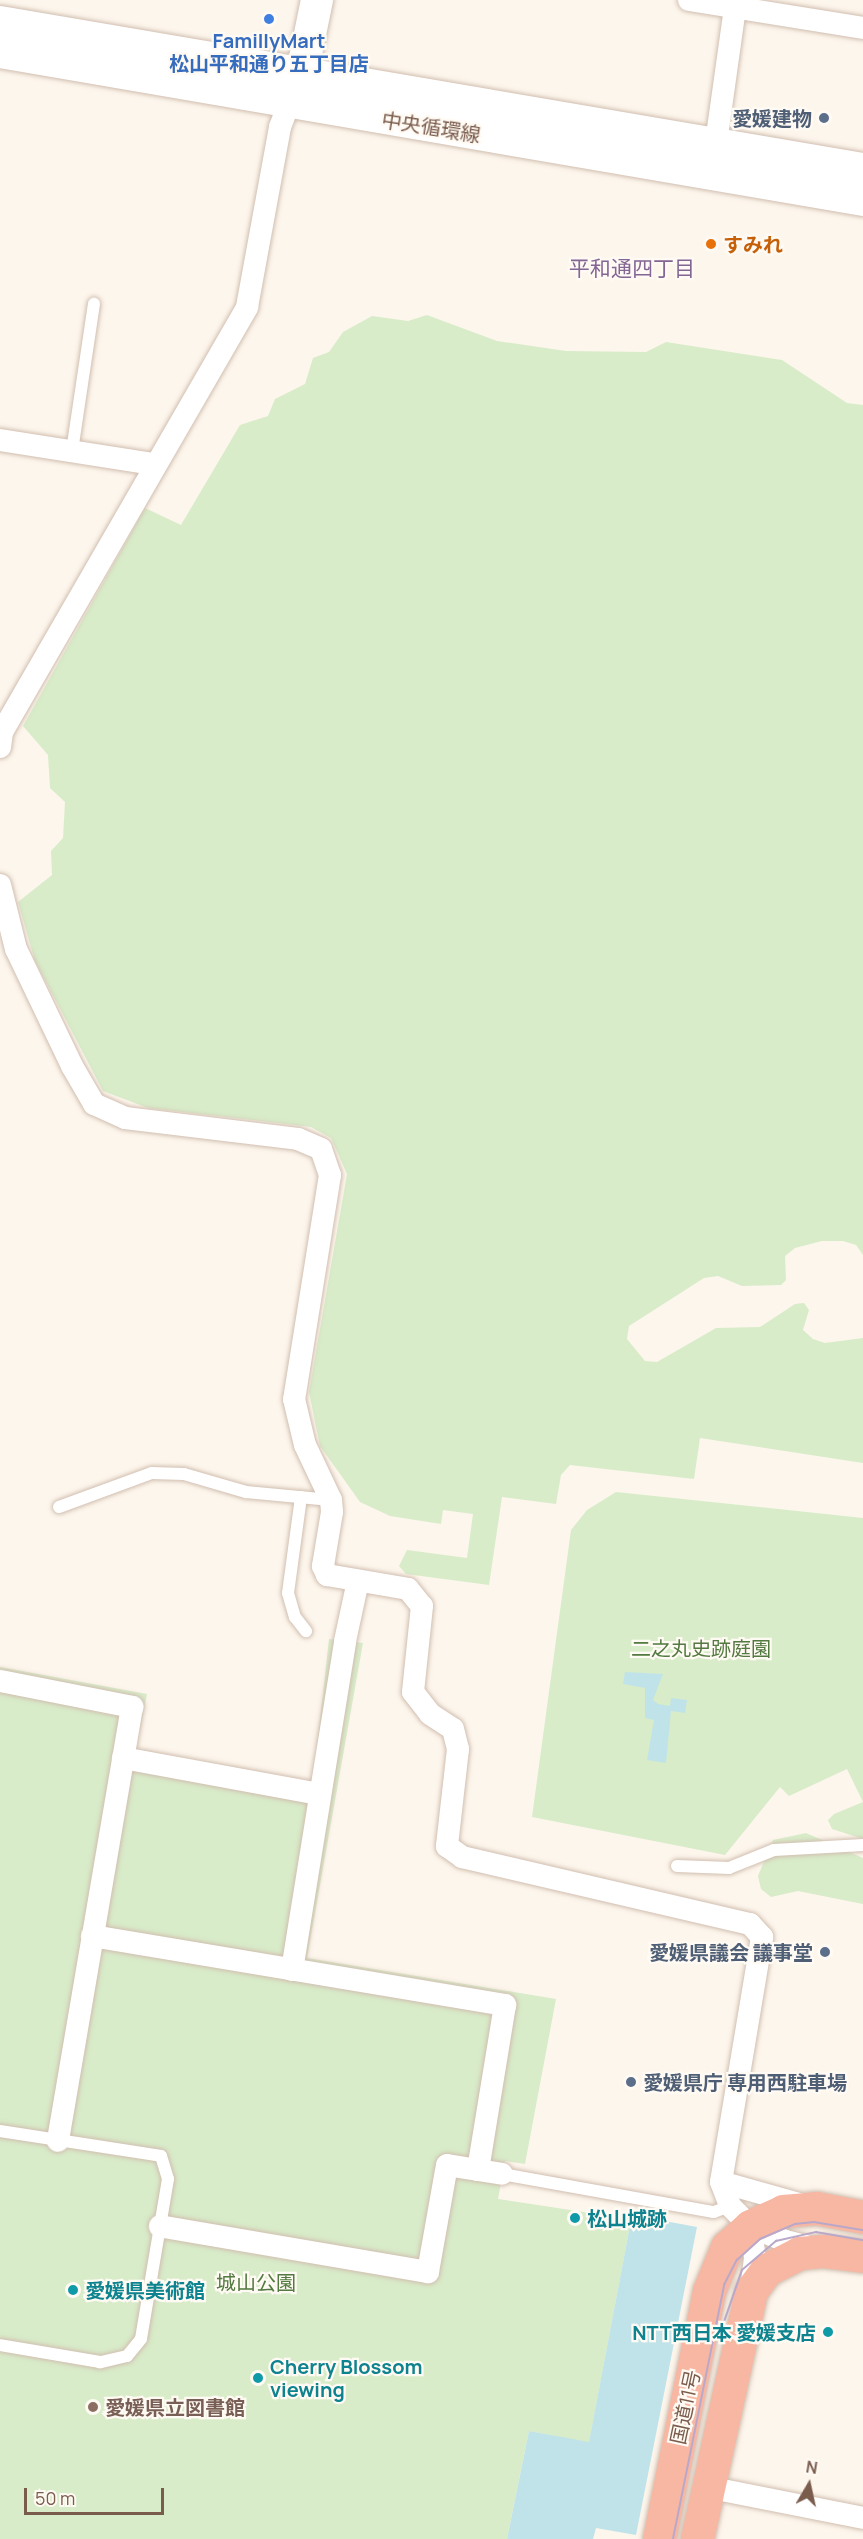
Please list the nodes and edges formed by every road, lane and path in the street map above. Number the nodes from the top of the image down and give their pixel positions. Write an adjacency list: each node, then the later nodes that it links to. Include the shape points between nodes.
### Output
1 (317, 0): 8 (street)
2 (689, 0): 3 (street)
3 (735, 4): 5 (street); 13 (street)
4 (0, 22): 6 (street, 中央循環線)
5 (863, 28)
6 (129, 44): 8 (street, 中央循環線); 9 (street)
7 (0, 52): 9 (street, 中央循環線)
8 (302, 73): 10 (street); 11 (street, 中央循環線)
9 (125, 75): 10 (street, 中央循環線)
10 (288, 104): 12 (street, 中央循環線); 19 (street, via 280,127 247,307)
11 (493, 105): 12 (street); 13 (street, 中央循環線)
12 (488, 136): 13 (street, 中央循環線)
13 (714, 158): 14 (street, 中央循環線); 15 (street, 中央循環線)
14 (863, 169)
15 (863, 200)
16 (94, 304): 18 (lane)
17 (0, 440): 18 (street)
18 (72, 452): 19 (street)
19 (154, 464): 20 (street, via 2,732)
20 (0, 747)
21 (0, 885): 22 (street)
22 (8, 948): 24 (street, via 94,1104 125,1118 298,1139 321,1149 330,1175 294,1399 305,1445)
23 (301, 1497): 24 (lane); 25 (lane, via 225,1488 184,1474 152,1473); 27 (lane, via 288,1593 295,1617)
24 (331, 1500): 26 (street, via 323,1566 327,1575)
25 (59, 1507)
26 (358, 1581): 30 (street); 39 (street, via 408,1589 422,1606 413,1692 430,1714 453,1729 458,1749 447,1846 462,1857 750,1924 762,1937)
27 (306, 1631)
28 (0, 1681): 29 (street, via 132,1707)
29 (123, 1758): 30 (street); 33 (street)
30 (320, 1794): 34 (street)
31 (863, 1845): 32 (lane, via 774,1850 729,1868)
32 (677, 1866)
33 (92, 1936): 34 (street); 36 (street)
34 (292, 1970): 37 (street, via 505,2004)
35 (0, 2131): 36 (lane)
36 (58, 2140): 43 (lane, via 160,2156 168,2179)
37 (477, 2170): 38 (street); 43 (street, via 447,2165 428,2272)
38 (502, 2174): 41 (lane)
39 (721, 2182): 40 (street); 41 (street)
40 (816, 2208): 41 (highway, 国道11号); 42 (highway, 国道11号)
41 (740, 2216): 44 (street, via 785,2241); 46 (street, via 754,2258); 50 (highway, 国道11号, via 710,2291)
42 (863, 2217)
43 (160, 2226): 47 (lane, via 141,2339 127,2356 100,2362)
44 (824, 2251): 45 (highway); 46 (highway, via 799,2253 779,2261)
45 (863, 2256)
46 (751, 2290): 48 (highway, 国道11号)
47 (0, 2345)
48 (707, 2487): 49 (street); 51 (highway, 国道11号)
49 (863, 2518)
50 (659, 2539)
51 (696, 2539)

